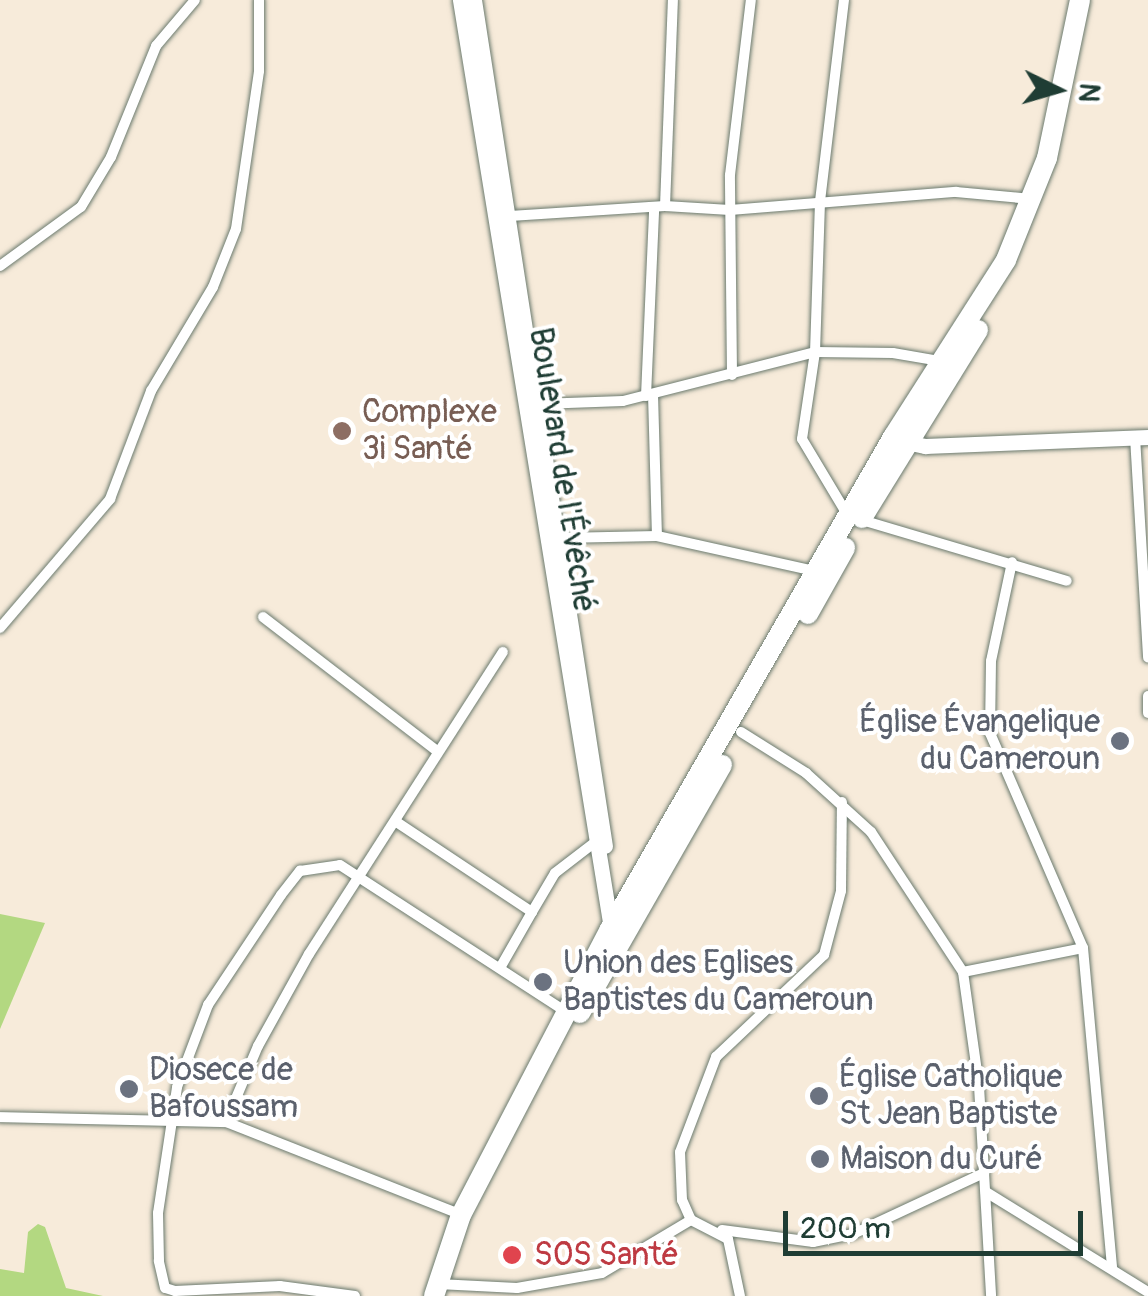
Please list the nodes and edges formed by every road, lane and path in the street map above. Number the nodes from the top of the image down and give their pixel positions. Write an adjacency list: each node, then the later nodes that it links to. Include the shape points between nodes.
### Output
1 (195, 0): 16 (street, via 156,46 111,157 81,208)
2 (260, 0): 32 (street, via 259,71 238,212 214,288 151,391 110,499)
3 (460, 0): 24 (main road, Boulevard de l'Évêché)
4 (474, 0): 15 (main road, Boulevard de l'Évêché)
5 (674, 0): 13 (street)
6 (750, 0): 14 (street)
7 (844, 0): 11 (street)
8 (1080, 0): 10 (highway)
9 (1092, 0): 10 (highway)
10 (1063, 125): 12 (highway)
11 (820, 202): 12 (street, via 956,192); 14 (street); 17 (street)
12 (1038, 205): 18 (highway)
13 (660, 208): 14 (street); 15 (street); 20 (street)
14 (730, 210): 19 (street)
15 (510, 216): 21 (main road, Boulevard de l'Évêché)
16 (0, 266)
17 (815, 352): 18 (street, via 894,353); 19 (street); 25 (street, via 802,439)
18 (947, 366): 23 (highway)
19 (732, 375): 20 (street)
20 (650, 395): 21 (street); 26 (street)
21 (540, 404): 24 (main road, Boulevard de l'Évêché)
22 (1142, 437): 23 (main road); 34 (street)
23 (900, 440): 25 (highway)
24 (543, 468): 27 (main road, Boulevard de l'Évêché); 35 (main road, Boulevard de l'Évêché)
25 (854, 518): 28 (street); 29 (highway); 38 (highway)
26 (657, 536): 27 (street); 29 (street)
27 (560, 538): 35 (main road, Boulevard de l'Évêché)
28 (1012, 562): 30 (street); 46 (street, via 991,660 990,734)
29 (816, 572): 38 (highway)
30 (1068, 582)
31 (263, 617): 39 (street)
32 (0, 628)
33 (503, 652): 39 (street)
34 (1148, 658)
35 (574, 691): 42 (main road, Boulevard de l'Évêché); 45 (main road, Boulevard de l'Évêché)
36 (1148, 696): 37 (street)
37 (1148, 713)
38 (735, 730): 40 (street); 45 (highway)
39 (436, 751): 41 (street)
40 (842, 801): 48 (street, via 908,882); 56 (street, via 836,925 824,955 709,1071 680,1152 679,1183)
41 (398, 823): 43 (street); 44 (street)
42 (594, 843): 44 (street, via 556,874); 45 (main road, Boulevard de l'Évêché)
43 (360, 883): 47 (street); 51 (street, via 340,865 317,865 300,872 281,894 208,1005); 52 (street, via 266,1030)
44 (532, 912): 47 (street)
45 (617, 932): 49 (highway)
46 (1083, 948): 48 (street); 58 (street)
47 (500, 968): 49 (street)
48 (963, 972): 53 (street)
49 (571, 1015): 55 (highway)
50 (0, 1117): 51 (street)
51 (170, 1122): 52 (street); 60 (street, via 158,1213)
52 (226, 1122): 55 (street)
53 (984, 1173): 54 (street); 57 (street, via 853,1234 813,1242)
54 (986, 1192): 58 (street); 62 (street)
55 (462, 1215): 59 (highway)
56 (692, 1220): 57 (street); 59 (street, via 602,1273 517,1288)
57 (721, 1230): 64 (street)
58 (1112, 1270): 61 (street)
59 (435, 1290)
60 (166, 1292): 63 (street, via 280,1286)
61 (1148, 1292)
62 (992, 1295)
63 (356, 1296)
64 (740, 1296)

